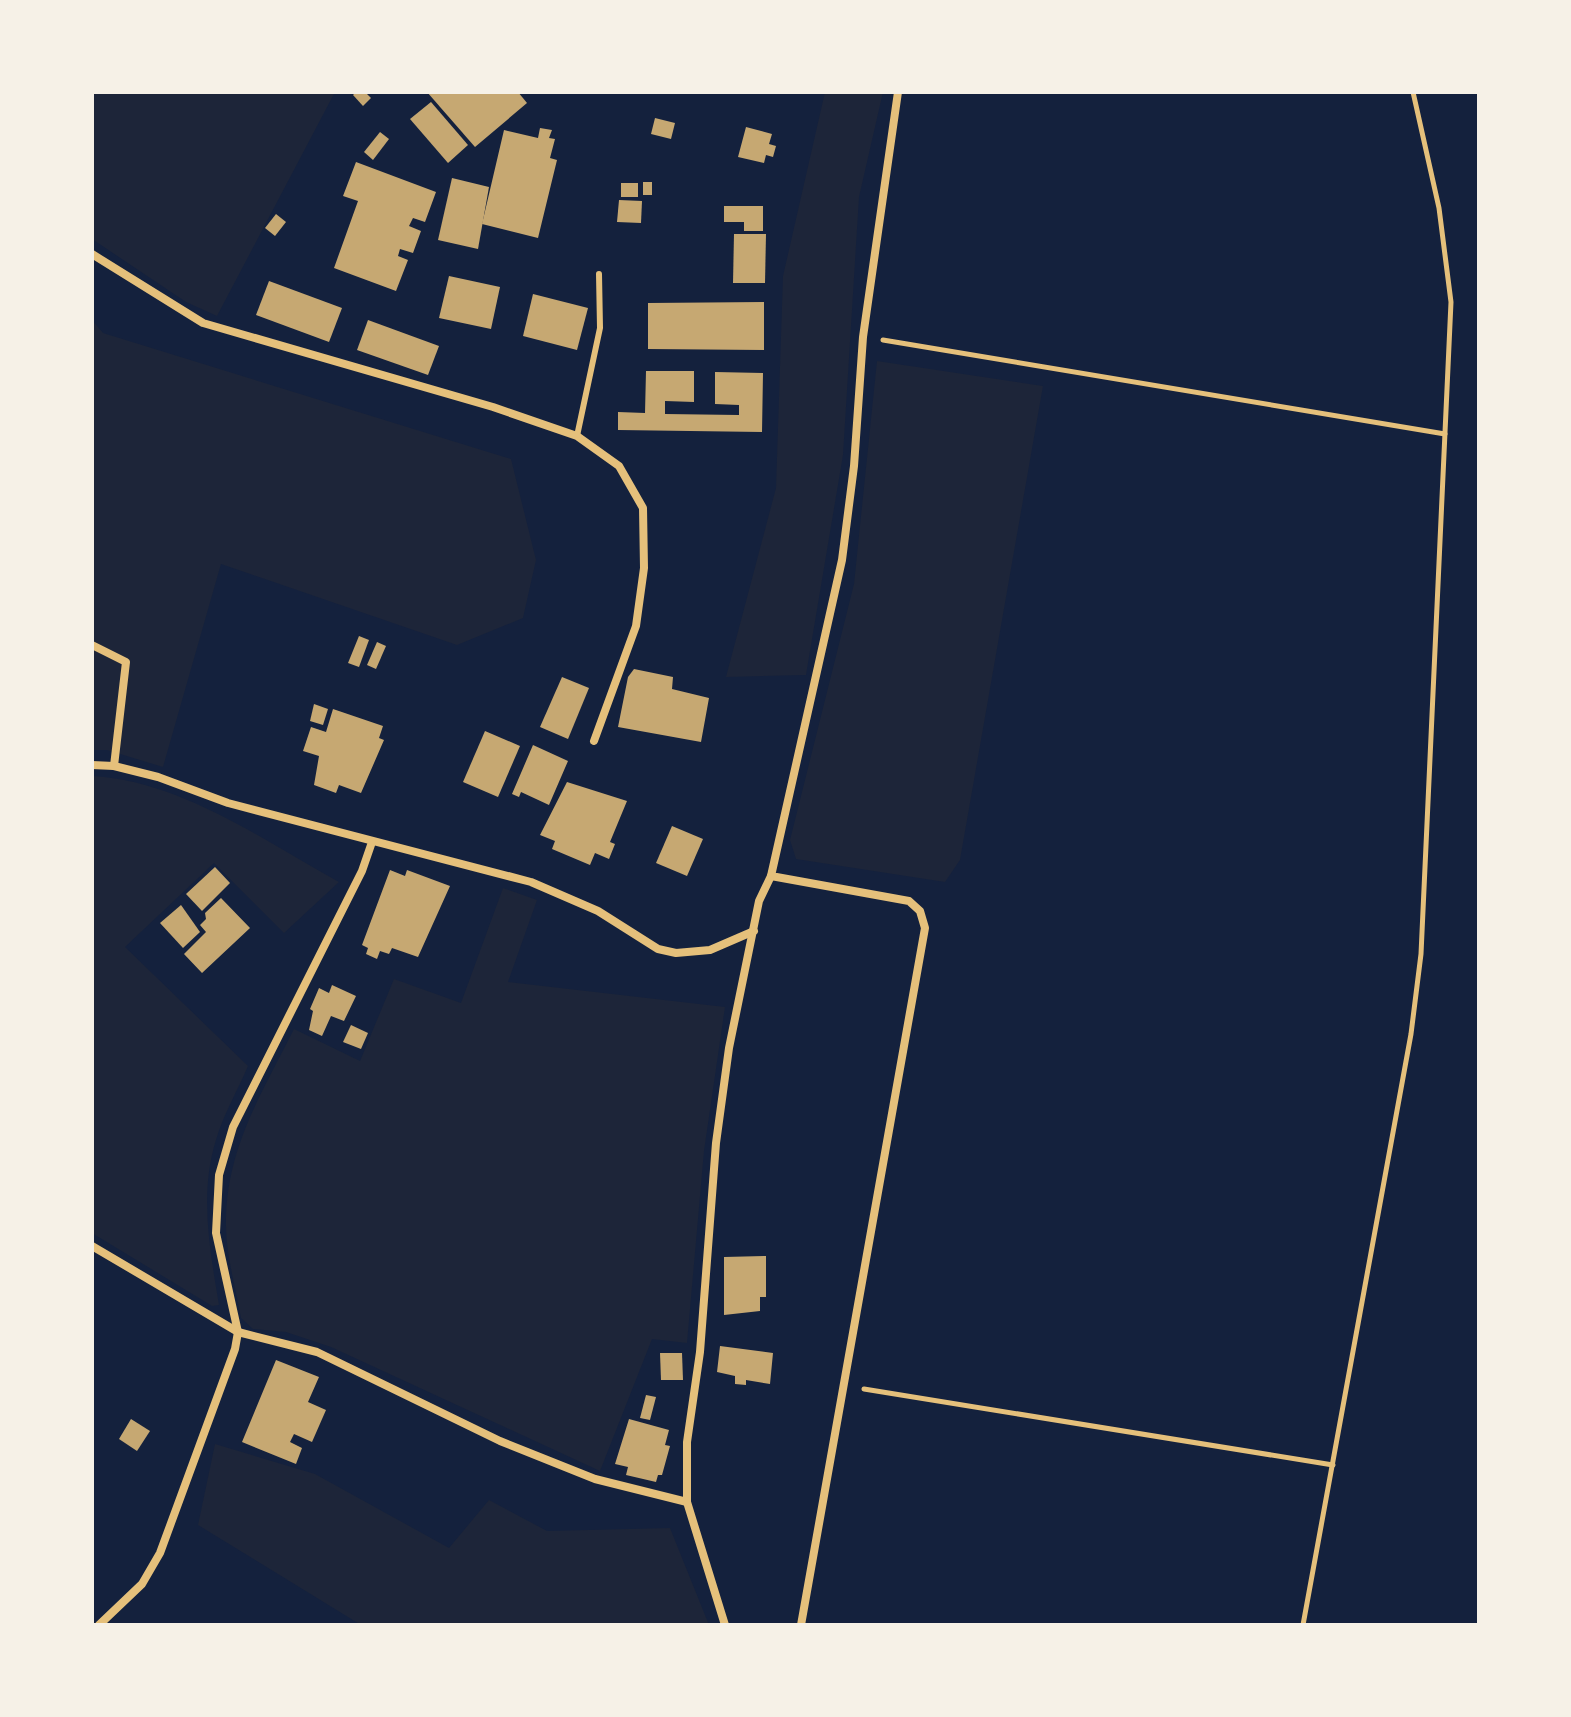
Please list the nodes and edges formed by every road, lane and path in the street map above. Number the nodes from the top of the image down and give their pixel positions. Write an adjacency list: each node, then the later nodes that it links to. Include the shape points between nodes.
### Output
1 (898, 92): 5 (street)
2 (1413, 92): 6 (path, via 1439,208 1451,302)
3 (92, 254): 7 (street, via 203,323)
4 (599, 274): 7 (lane, via 600,328)
5 (863, 337): 6 (path); 13 (street, via 842,560)
6 (1445, 434): 18 (path, via 1421,954)
7 (577, 436): 9 (street, via 619,466 643,508 644,568 636,626)
8 (92, 645): 11 (street, via 126,662)
9 (594, 741)
10 (92, 765): 11 (street)
11 (114, 766): 12 (street)
12 (372, 842): 14 (street, via 531,882 598,911 658,949 710,950); 16 (street, via 233,1127 219,1175 216,1233)
13 (771, 876): 14 (street, via 759,901); 17 (street, via 909,901 920,911 925,928)
14 (754, 931): 19 (street, via 716,1143 700,1352 687,1442)
15 (92, 1246): 16 (street)
16 (238, 1332): 19 (street, via 317,1352 500,1441 595,1479); 20 (street, via 160,1553 142,1584)
17 (843, 1385): 18 (path); 22 (street)
18 (1333, 1465): 23 (path)
19 (687, 1502): 21 (street)
20 (99, 1625)
21 (725, 1625)
22 (801, 1625)
23 (1303, 1625)

